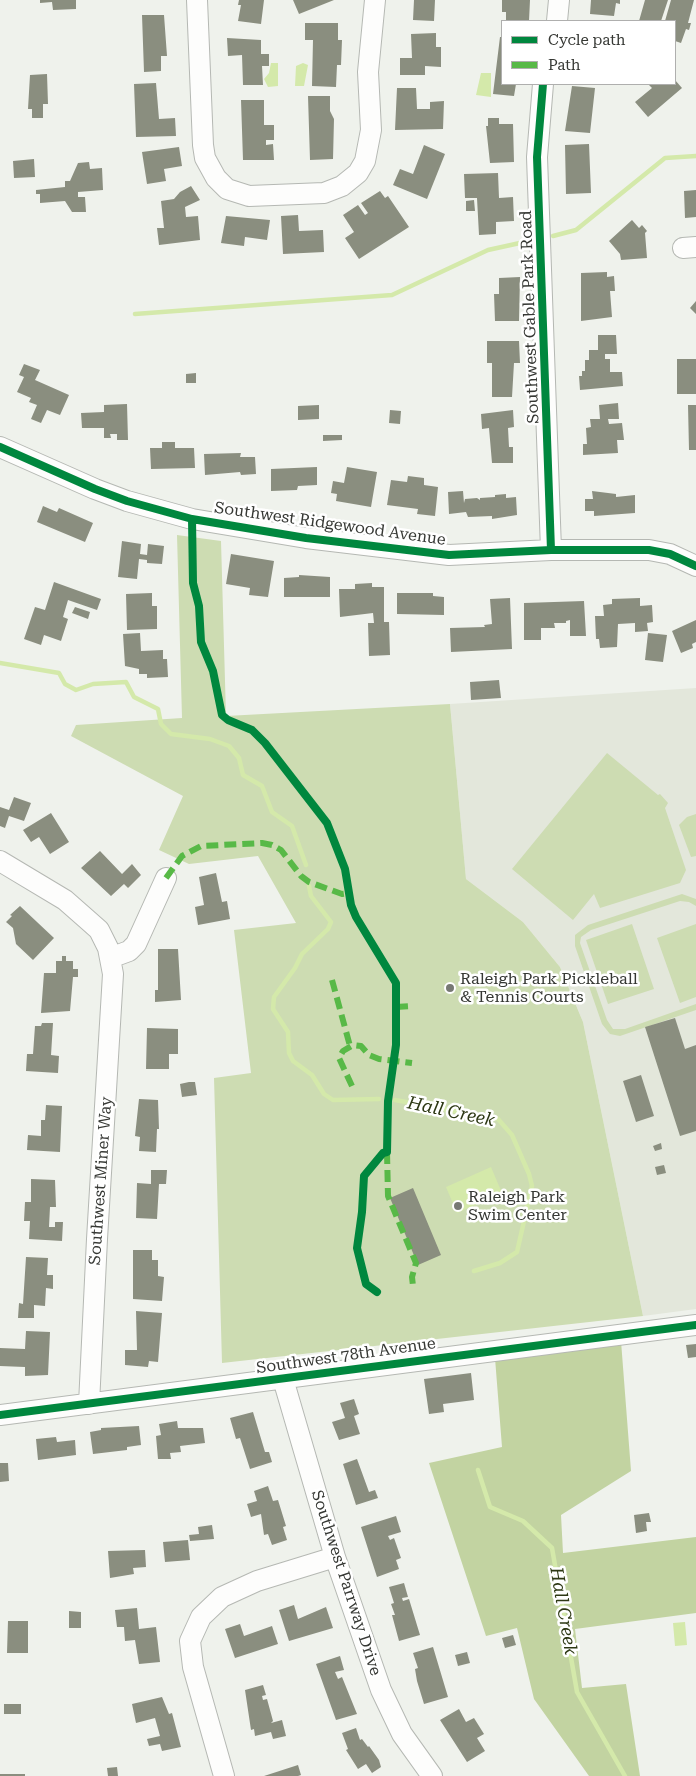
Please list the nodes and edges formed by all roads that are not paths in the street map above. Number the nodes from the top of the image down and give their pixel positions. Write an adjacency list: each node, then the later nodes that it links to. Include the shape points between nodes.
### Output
1 (197, 0): 2 (street, via 205,158 227,190 248,196 324,193 342,186 358,173 365,161 371,136 368,72)
2 (375, 0)
3 (560, 0): 4 (street)
4 (557, 20)
5 (543, 85): 7 (street, Southwest Gable Park Road, via 537,157)
6 (0, 447): 7 (street, Southwest Ridgewood Avenue, via 95,490 192,519 430,554 468,556)
7 (551, 550): 8 (street, Southwest Ridgewood Avenue, via 649,550 670,554)
8 (696, 566)
9 (0, 861): 11 (street, Southwest Miner Way, via 65,900 84,916 99,930)
10 (166, 878): 11 (street, via 136,944)
11 (110, 958): 14 (street, Southwest Miner Way, via 113,996)
12 (696, 1325): 13 (street, Southwest 78th Avenue)
13 (283, 1379): 14 (street, Southwest 78th Avenue); 16 (street, Southwest Parrway Drive)
14 (89, 1404): 15 (street, Southwest 78th Avenue)
15 (0, 1415)
16 (335, 1557): 17 (street, via 257,1581 222,1596 201,1617 190,1641 192,1667); 18 (street, Southwest Parrway Drive, via 381,1690 402,1734)
17 (224, 1776)
18 (432, 1776)

